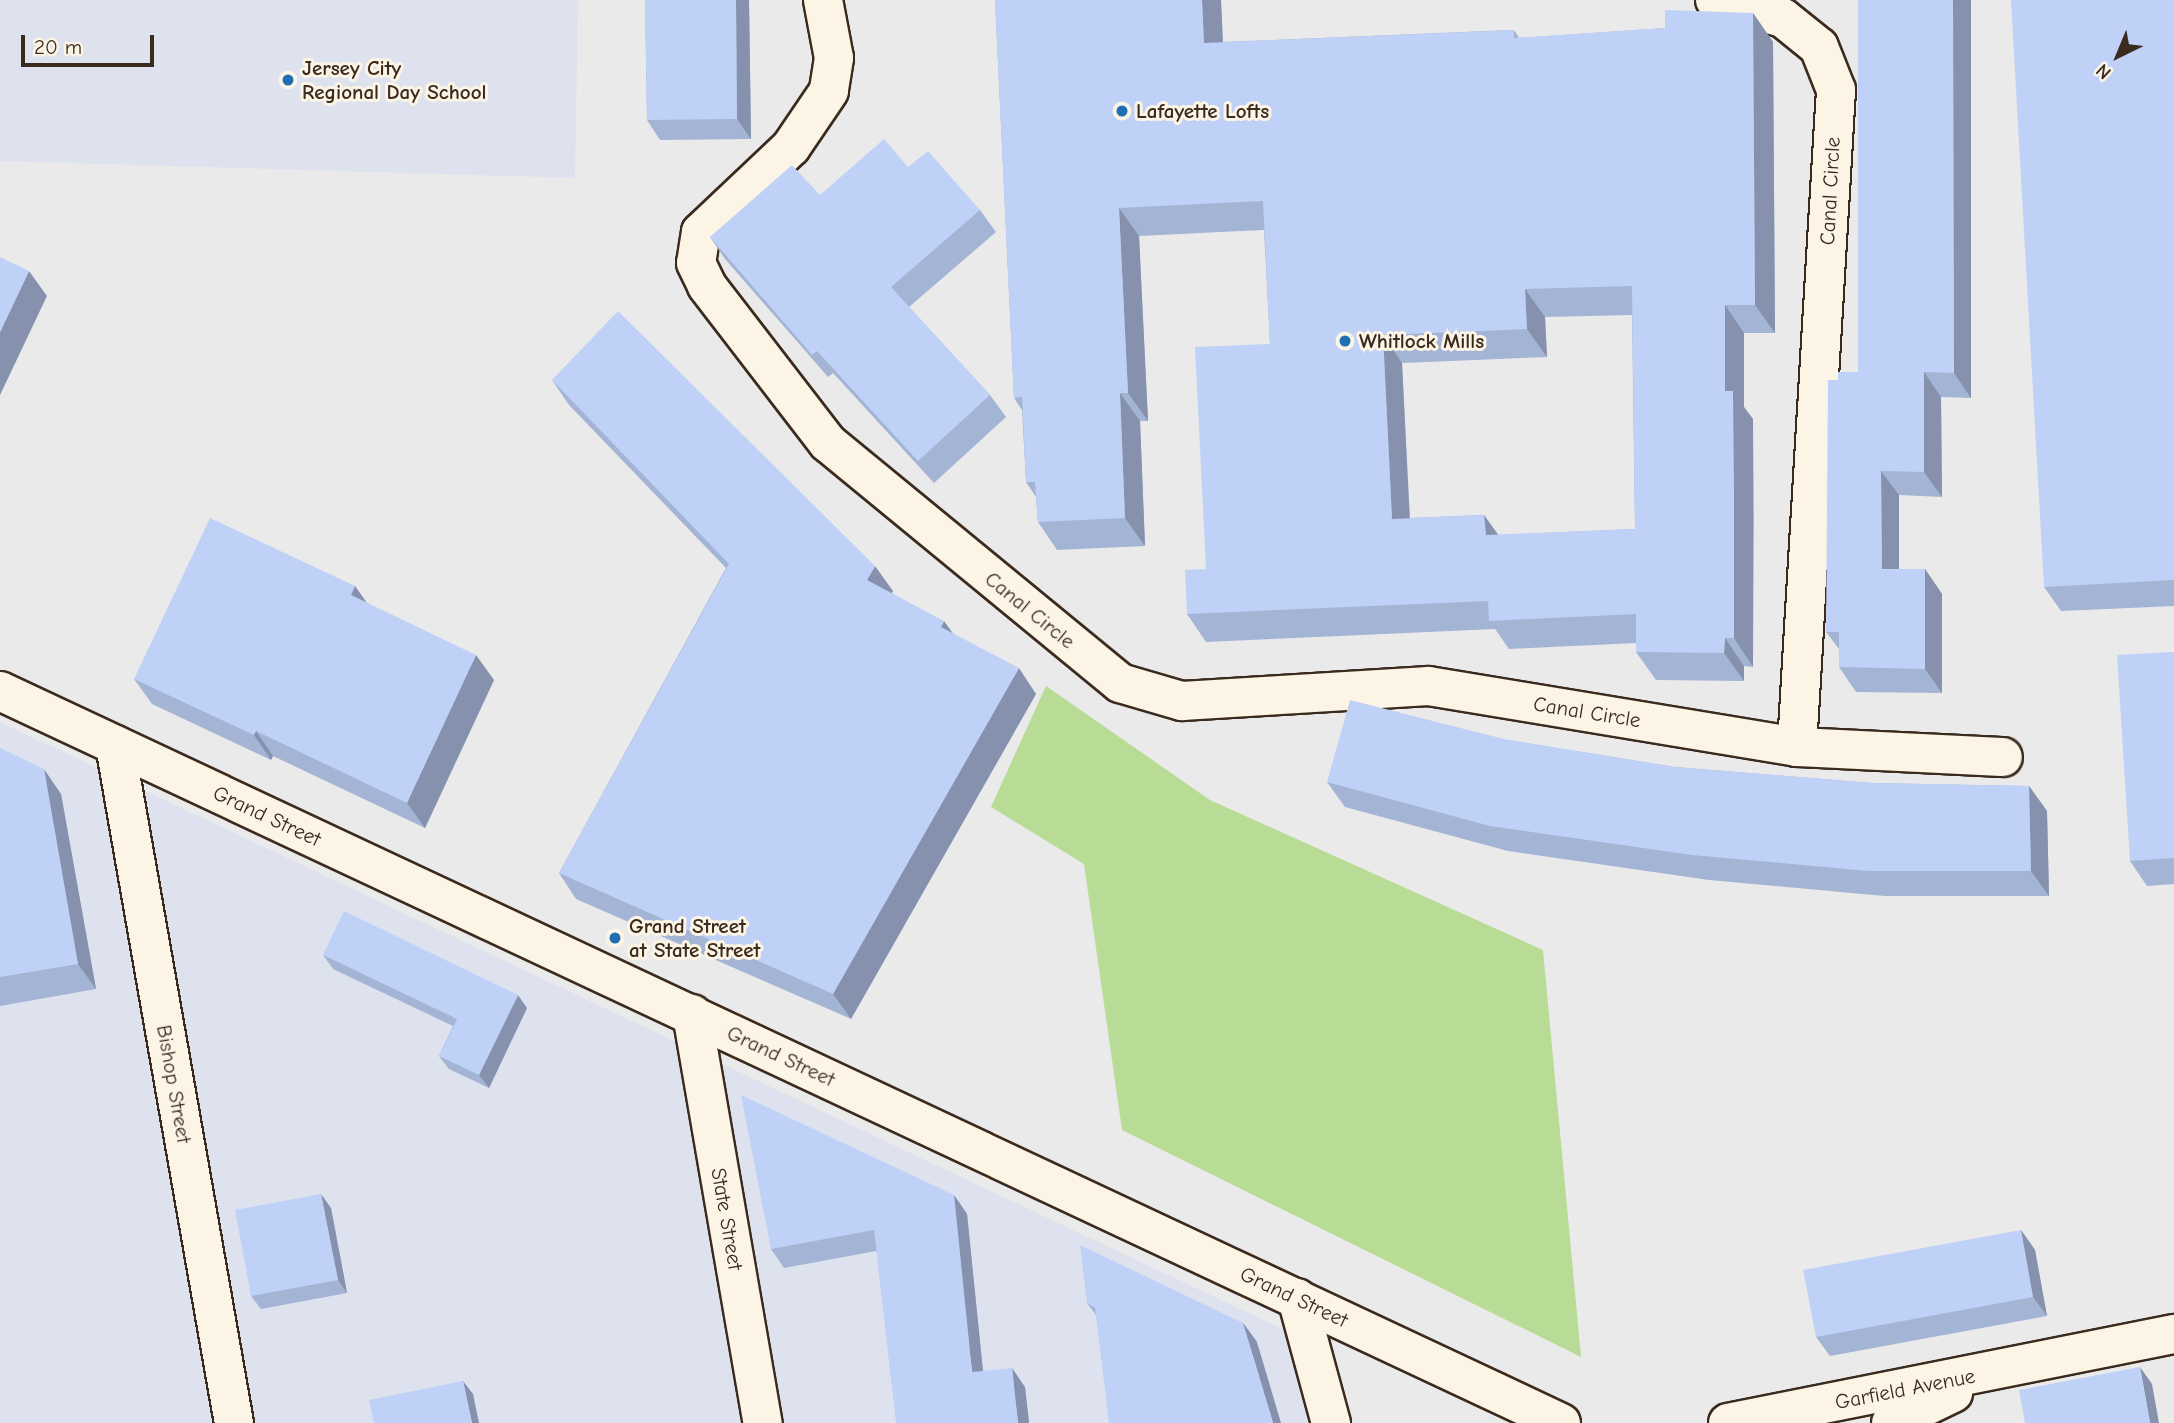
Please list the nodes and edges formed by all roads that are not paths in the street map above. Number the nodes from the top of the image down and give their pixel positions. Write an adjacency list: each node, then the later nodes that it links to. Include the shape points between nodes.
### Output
1 (823, 0): 5 (street, Canal Circle, via 834,58 829,91 791,147 701,232 696,263 707,286 828,443 1120,683 1182,701 1429,685)
2 (1716, 0): 5 (street, Canal Circle, via 1783,18 1819,47 1836,90)
3 (0, 691): 4 (street, Grand Street)
4 (115, 745): 7 (street, Grand Street); 11 (street, Bishop Street)
5 (1797, 747): 6 (street, Canal Circle)
6 (2003, 757)
7 (692, 1014): 8 (street, Grand Street); 12 (street, State Street)
8 (1297, 1298): 13 (street); 14 (street, Grand Street)
9 (2174, 1334): 10 (street, Garfield Avenue)
10 (1999, 1370): 15 (street, Garfield Avenue); 16 (street, Garfield Avenue)
11 (234, 1423)
12 (764, 1423)
13 (1331, 1423)
14 (1561, 1423)
15 (1728, 1423)
16 (1891, 1423)

